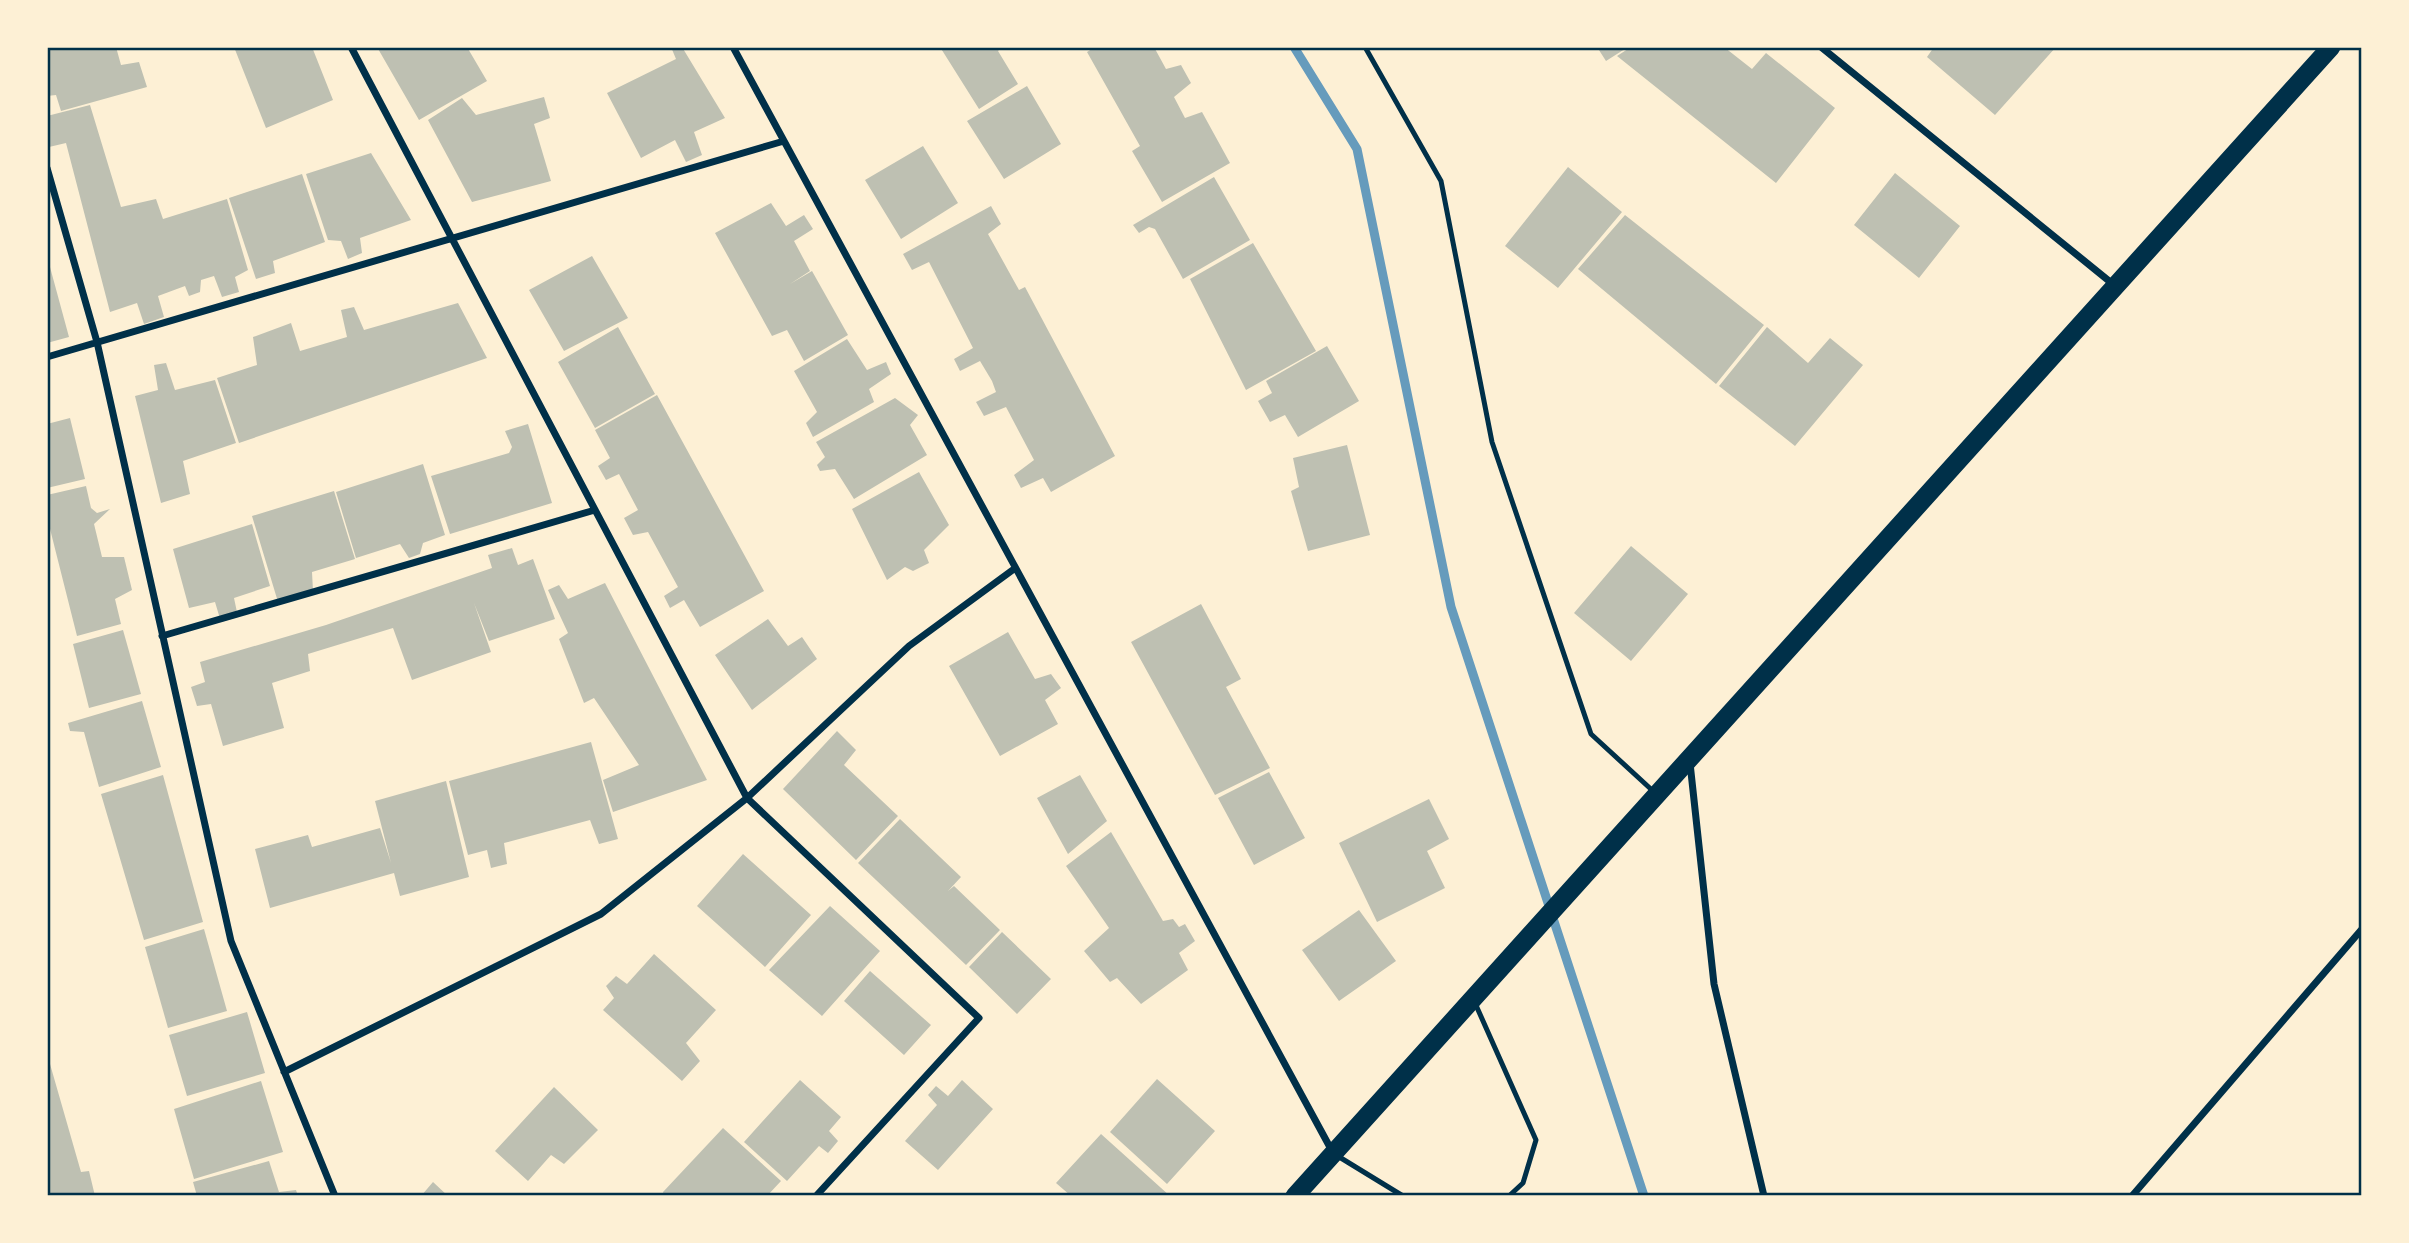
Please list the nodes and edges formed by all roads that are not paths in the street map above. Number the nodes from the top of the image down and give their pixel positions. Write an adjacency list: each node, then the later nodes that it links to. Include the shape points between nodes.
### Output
1 (351, 47): 8 (street)
2 (733, 47): 6 (street)
3 (1365, 47): 16 (lane, via 1441,181 1492,442 1591,734)
4 (1821, 47): 9 (street)
5 (2331, 47): 9 (highway)
6 (784, 141): 8 (street); 13 (street)
7 (47, 168): 10 (street)
8 (452, 238): 10 (street); 12 (street)
9 (2114, 285): 15 (highway)
10 (97, 342): 11 (street); 14 (street)
11 (47, 356)
12 (595, 510): 14 (street); 17 (street)
13 (1014, 569): 17 (street, via 909,646); 21 (street)
14 (162, 636): 20 (street, via 231,941)
15 (1689, 760): 16 (highway); 27 (street, via 1714,984)
16 (1658, 795): 19 (highway)
17 (747, 798): 20 (street, via 601,914); 23 (street, via 979,1018)
18 (2362, 929): 28 (street)
19 (1474, 1000): 21 (highway); 26 (lane, via 1536,1140 1523,1183)
20 (284, 1072): 22 (street)
21 (1333, 1154): 24 (highway); 25 (lane)
22 (335, 1196)
23 (816, 1196)
24 (1295, 1196)
25 (1403, 1196)
26 (1508, 1196)
27 (1764, 1196)
28 (2132, 1196)

